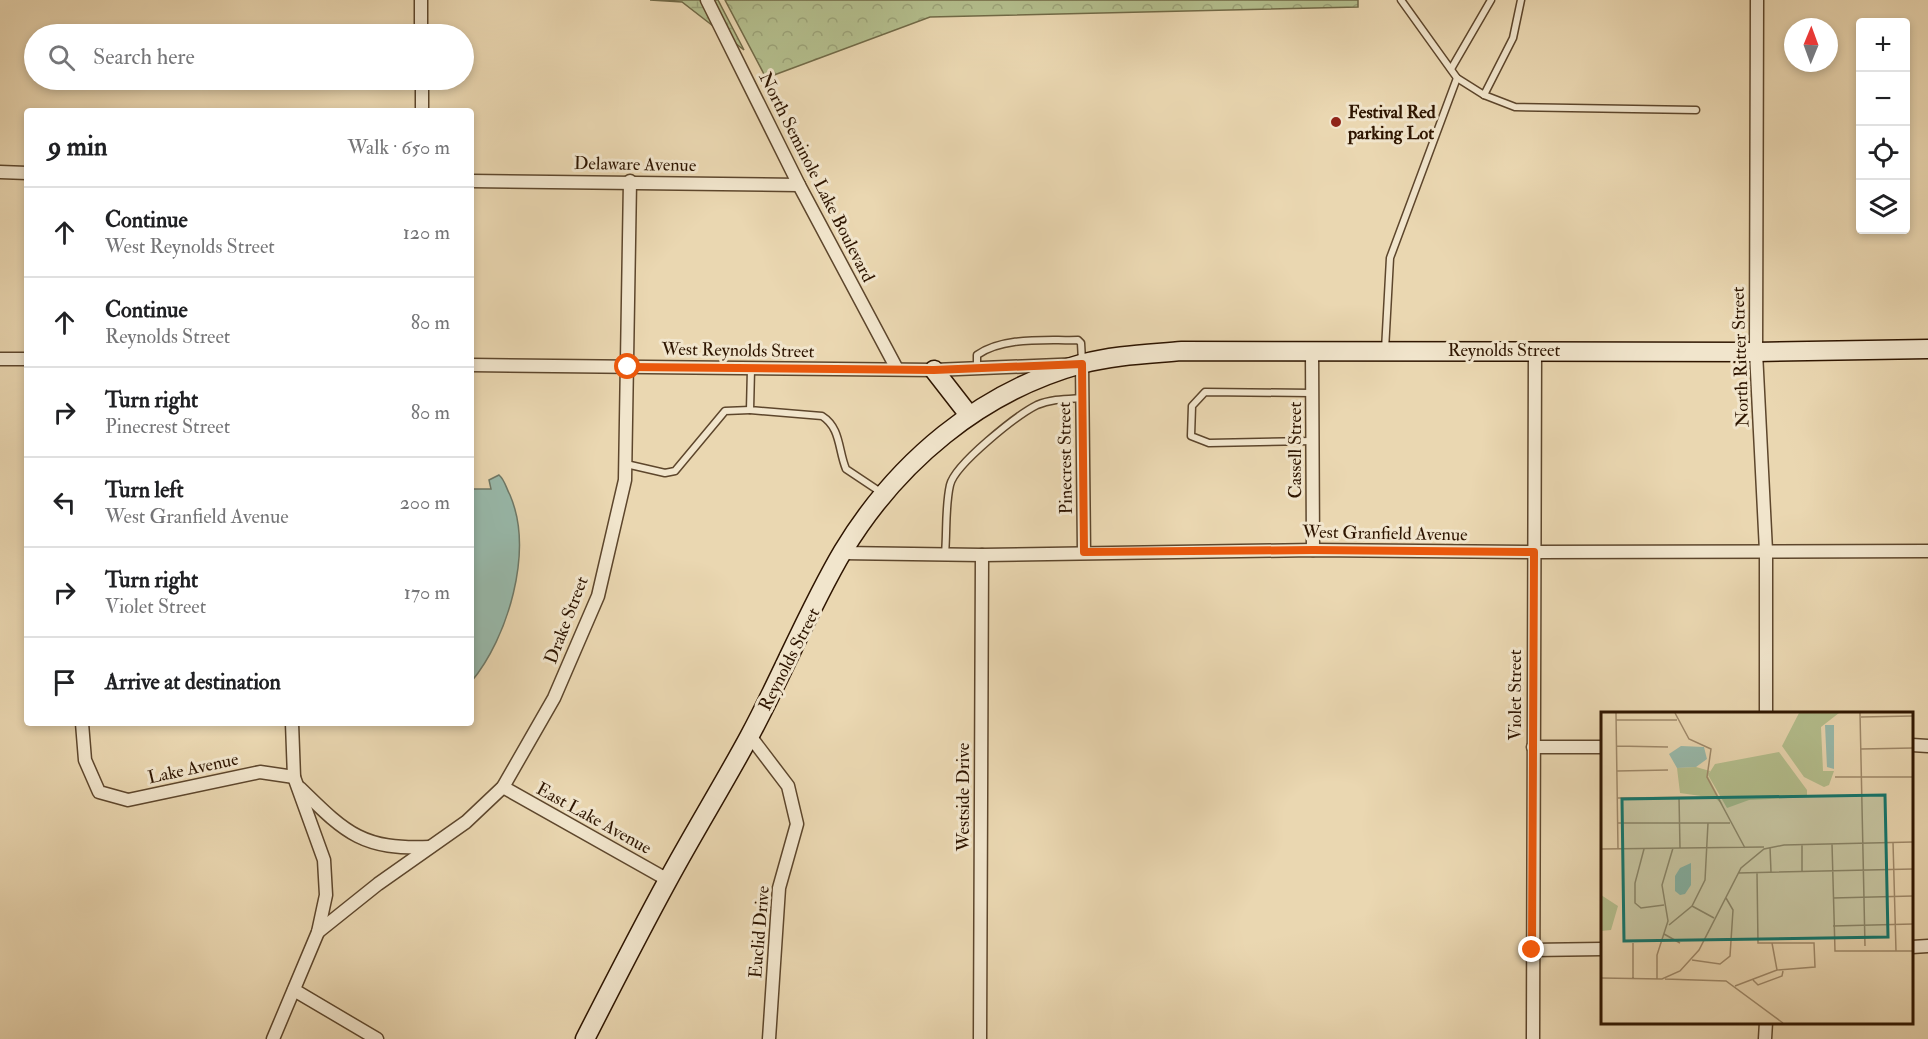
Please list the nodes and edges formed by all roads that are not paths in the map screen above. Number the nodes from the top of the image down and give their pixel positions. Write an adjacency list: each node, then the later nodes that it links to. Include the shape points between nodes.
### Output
1 (421, 0): 7 (street)
2 (707, 0): 18 (street, North Seminole Lake Boulevard)
3 (1401, 0): 8 (lane)
4 (1491, 0): 8 (lane)
5 (1521, 0): 11 (lane, via 1513,38)
6 (1757, 0): 23 (street, North Ritter Street)
7 (422, 24)
8 (1451, 69): 9 (lane)
9 (1458, 78): 11 (lane); 21 (lane, via 1390,258)
10 (422, 90): 12 (street)
11 (1484, 95): 13 (lane, via 1515,106)
12 (422, 108)
13 (1696, 110)
14 (0, 172): 15 (street)
15 (24, 173)
16 (474, 181): 17 (street, Delaware Avenue)
17 (630, 181): 18 (street, Delaware Avenue); 28 (street, Drake Street)
18 (799, 185): 31 (street, North Seminole Lake Boulevard)
19 (1928, 349): 23 (main road, Reynolds Street)
20 (1312, 350): 21 (main road, Reynolds Street); 26 (main road, Reynolds Street, via 1182,351); 33 (street, Cassell Street)
21 (1385, 350): 22 (main road, Reynolds Street)
22 (1535, 350): 23 (main road, Reynolds Street); 44 (street, Violet Street)
23 (1756, 352): 41 (street, North Ritter Street)
24 (0, 359): 25 (street)
25 (24, 359)
26 (1082, 364): 29 (street, Reynolds Street); 29 (lane, via 1078,340 1026,341 983,351 977,355); 34 (street, Pinecrest Street); 36 (main road, Reynolds Street, via 1034,382)
27 (474, 365): 28 (street, West Reynolds Street)
28 (628, 367): 30 (street, West Reynolds Street); 38 (street, Drake Street)
29 (977, 368): 32 (street, Reynolds Street)
30 (751, 369): 31 (street, West Reynolds Street); 35 (lane)
31 (897, 369): 32 (street, Reynolds Street)
32 (934, 370): 36 (main road)
33 (1312, 393): 37 (street, Cassell Street); 37 (lane, via 1206,392 1192,406 1191,436 1209,443)
34 (1082, 399): 43 (street, Pinecrest Street); 46 (lane, via 1060,399 1022,413 957,470 950,484)
35 (750, 410): 38 (lane, via 724,411 675,471 665,473); 39 (lane, via 822,416 838,437 846,469)
36 (969, 415): 39 (main road, Reynolds Street, via 915,459)
37 (1313, 441): 40 (street, Cassell Street)
38 (625, 463): 57 (street, Drake Street, via 625,480 598,596 554,698)
39 (883, 493): 45 (main road, Reynolds Street)
40 (1313, 550): 43 (street, West Granfield Avenue); 44 (street, West Granfield Avenue)
41 (1766, 551): 42 (street, West Granfield Avenue); 44 (street, West Granfield Avenue); 48 (street, North Ritter Street)
42 (1928, 551)
43 (1084, 552): 47 (street, West Granfield Avenue)
44 (1534, 552): 54 (street, Violet Street)
45 (842, 553): 46 (street, West Granfield Avenue); 51 (main road, Reynolds Street)
46 (945, 554): 47 (street, West Granfield Avenue)
47 (982, 555): 69 (street, Westside Drive)
48 (1766, 712)
49 (82, 726): 56 (street, Lake Avenue, via 85,759 99,792 128,800 260,772)
50 (292, 726): 56 (street)
51 (750, 736): 59 (main road, Reynolds Street); 68 (street, Euclid Drive, via 788,786 797,824 780,888)
52 (1913, 745): 53 (street)
53 (1928, 746)
54 (1533, 747): 55 (street); 62 (street, Violet Street)
55 (1601, 747)
56 (296, 781): 58 (street, via 342,828 363,840 389,848); 60 (street, via 324,860 326,894)
57 (503, 787): 58 (street, Drake Street, via 466,822); 59 (street, East Lake Avenue)
58 (430, 848): 60 (street, Drake Street)
59 (668, 880): 67 (main road, Reynolds Street)
60 (318, 932): 63 (street)
61 (1601, 949): 62 (street)
62 (1532, 950): 70 (street, Violet Street)
63 (294, 990): 65 (street); 66 (street)
64 (1766, 1024): 71 (street)
65 (273, 1039)
66 (377, 1039)
67 (585, 1039)
68 (769, 1039)
69 (980, 1039)
70 (1533, 1039)
71 (1765, 1039)

